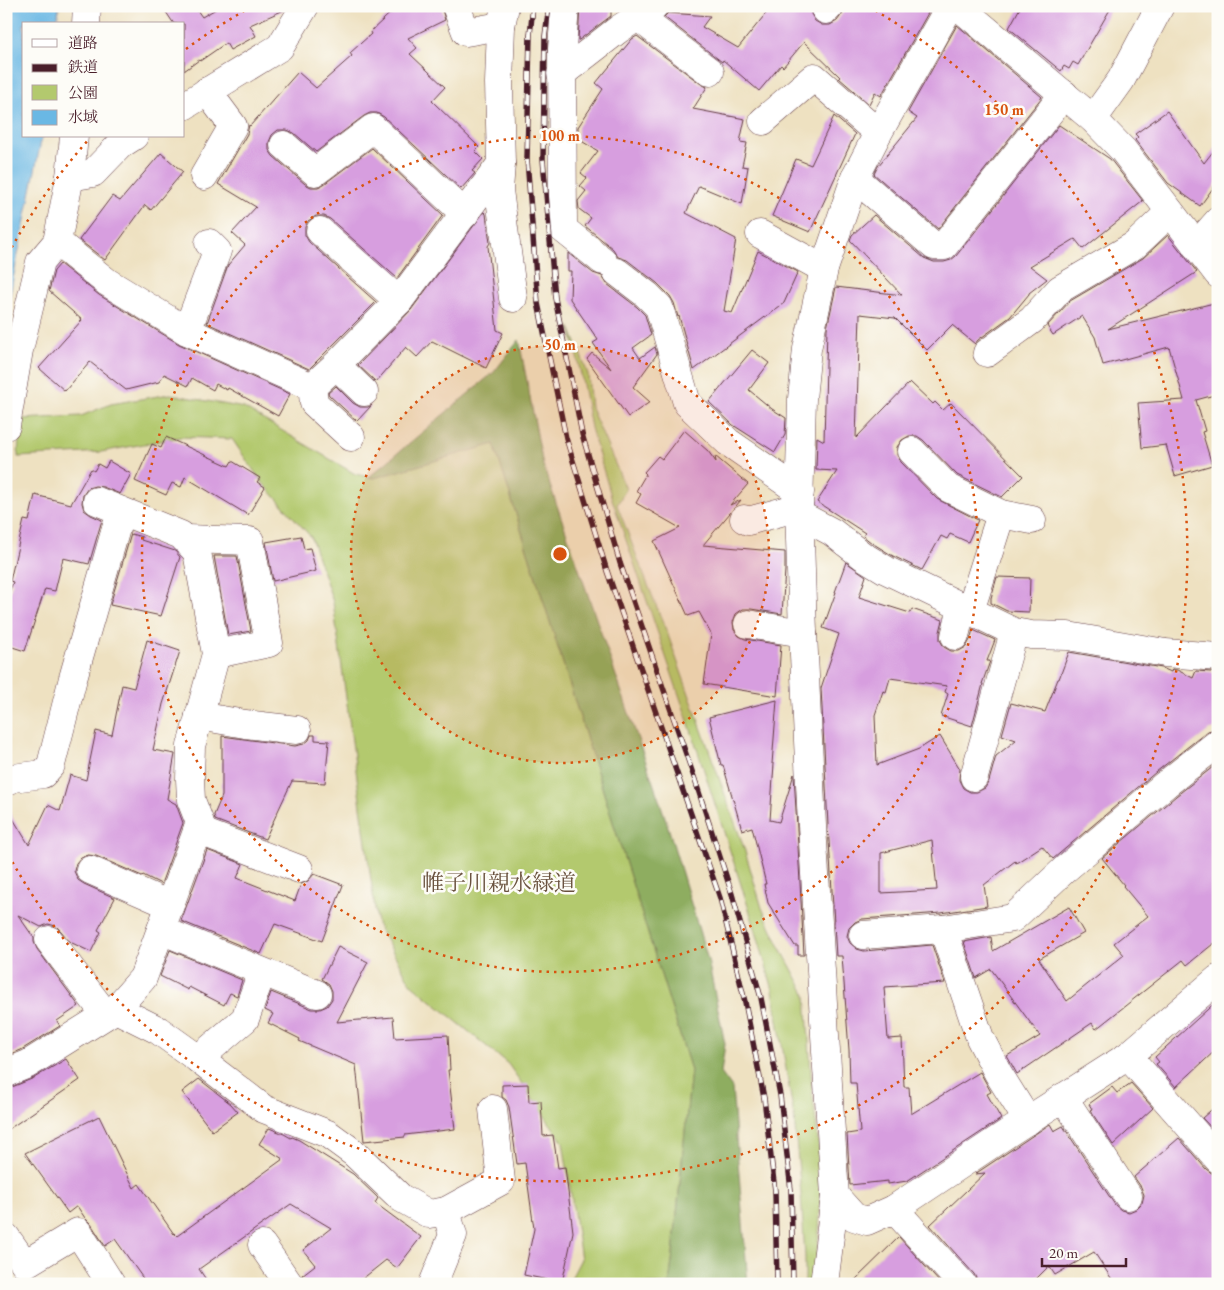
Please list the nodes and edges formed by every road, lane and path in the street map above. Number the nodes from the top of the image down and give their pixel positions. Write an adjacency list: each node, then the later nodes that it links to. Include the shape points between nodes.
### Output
1 (87, 6): 10 (street)
2 (305, 6): 13 (street, via 280,46)
3 (456, 6): 9 (street, via 466,32)
4 (565, 6): 12 (street)
5 (950, 6): 18 (street)
6 (958, 6): 14 (street)
7 (1160, 6): 16 (street, via 1121,80)
8 (646, 12): 11 (street); 12 (street, via 619,28)
9 (503, 16): 22 (street, via 499,83)
10 (86, 22)
11 (710, 72)
12 (561, 74): 46 (street, via 563,229 659,307 687,403)
13 (207, 91): 15 (street); 23 (street, via 233,126)
14 (1064, 94): 16 (street); 25 (street, via 944,246 934,246)
15 (185, 105)
16 (1093, 119): 26 (street, via 1123,150)
17 (763, 121): 18 (street, via 814,77)
18 (878, 134): 25 (street)
19 (74, 138): 24 (street)
20 (131, 138): 24 (street, via 93,174)
21 (284, 145): 27 (street, via 315,172 373,128)
22 (501, 164): 27 (street); 36 (street, via 499,190)
23 (204, 176)
24 (70, 177): 31 (street)
25 (855, 178): 34 (street)
26 (1170, 212): 33 (street); 39 (street, via 1135,245 1060,289 1032,320)
27 (465, 214): 37 (street)
28 (1218, 221): 33 (street)
29 (320, 231): 37 (street)
30 (760, 234): 34 (street)
31 (57, 242): 38 (street, via 107,282); 43 (street, via 40,262 19,350)
32 (210, 243): 38 (street, via 217,251)
33 (1196, 246): 35 (street)
34 (824, 269): 46 (street, via 807,349)
35 (1218, 274)
36 (513, 298)
37 (399, 301): 40 (street)
38 (187, 331): 41 (street)
39 (987, 353)
40 (336, 365): 41 (street); 42 (street)
41 (312, 387): 44 (street, via 314,403)
42 (364, 392)
43 (6, 426)
44 (351, 437)
45 (912, 451): 47 (street, via 948,488)
46 (800, 505): 48 (street); 51 (street, via 863,556); 54 (street)
47 (1001, 514): 49 (street); 51 (street)
48 (744, 520)
49 (1032, 520)
50 (185, 539): 56 (street, via 197,552); 56 (street, via 250,541 269,643); 62 (street, via 109,506 51,765 44,774)
51 (966, 609): 53 (street); 55 (street)
52 (748, 624): 54 (street)
53 (1014, 632): 57 (street, via 1068,636 1165,654); 61 (street)
54 (803, 633): 81 (street, via 812,826 827,938)
55 (954, 636)
56 (216, 654): 58 (street)
57 (1218, 657)
58 (199, 716): 59 (street); 63 (street, via 191,746 190,779 191,800 200,823)
59 (297, 730)
60 (1218, 743): 67 (street, via 1079,858 1013,918)
61 (974, 777)
62 (6, 782)
63 (197, 830): 64 (street); 66 (street)
64 (299, 869)
65 (90, 870): 66 (street)
66 (165, 917): 70 (street); 73 (street, via 144,978)
67 (943, 929): 68 (street); 79 (street, via 980,1038)
68 (862, 935)
69 (49, 940): 73 (street)
70 (262, 972): 72 (street); 75 (street, via 244,1019)
71 (1218, 979): 74 (street)
72 (317, 994)
73 (110, 1012): 75 (street, via 158,1030); 76 (street, via 28,1064)
74 (1128, 1056): 77 (street); 80 (street)
75 (198, 1059): 84 (street, via 264,1109 328,1134 354,1153 401,1198 429,1214)
76 (6, 1073)
77 (1063, 1097): 79 (street); 82 (street)
78 (493, 1108): 84 (street, via 501,1180)
79 (1028, 1121): 83 (street)
80 (1218, 1159)
81 (835, 1196): 83 (street, via 854,1217 867,1221); 90 (street)
82 (1128, 1196)
83 (894, 1209): 91 (street)
84 (446, 1211): 89 (street, via 453,1235)
85 (6, 1237): 87 (street, via 25,1264 78,1232)
86 (262, 1246): 88 (street)
87 (111, 1284)
88 (289, 1284)
89 (433, 1284)
90 (824, 1284)
91 (962, 1284)

